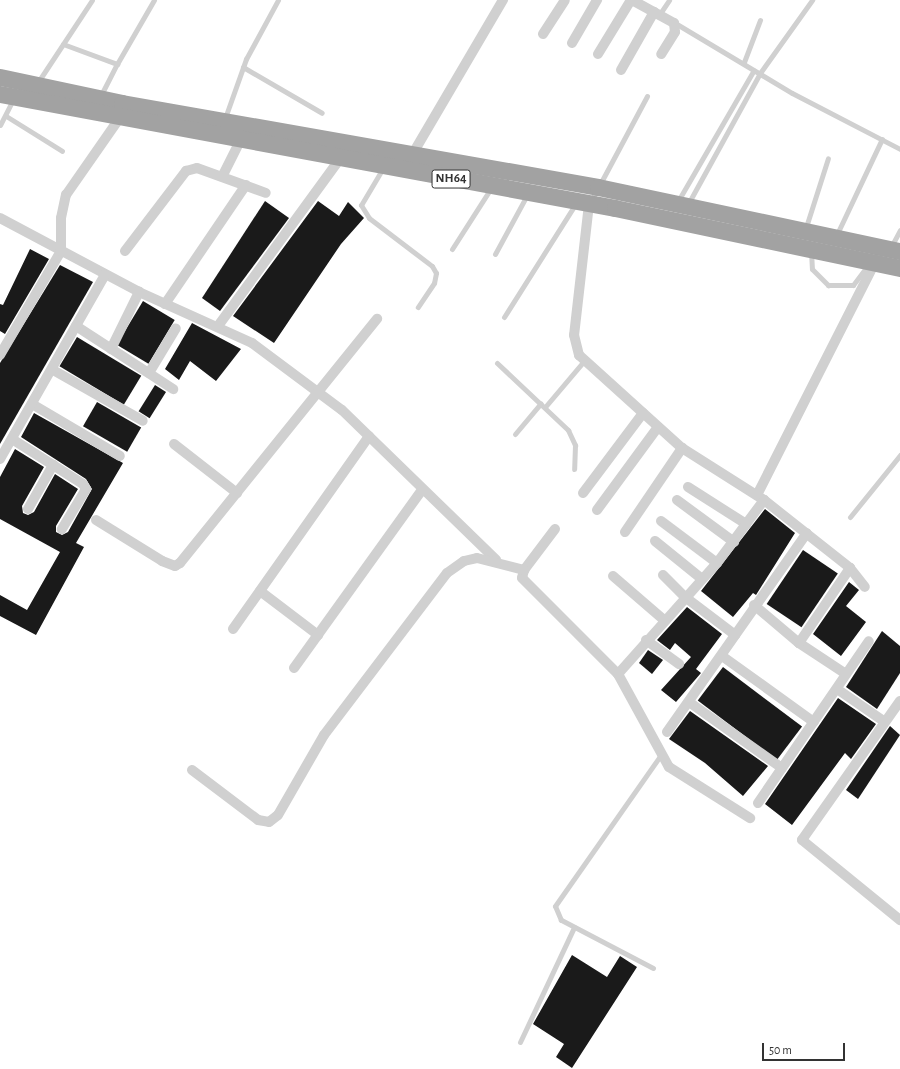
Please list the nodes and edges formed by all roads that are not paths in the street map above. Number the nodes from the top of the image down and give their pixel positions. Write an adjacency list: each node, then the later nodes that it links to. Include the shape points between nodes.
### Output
1 (92, 0): 15 (lane)
2 (154, 0): 19 (lane)
3 (278, 0): 20 (lane)
4 (503, 0): 39 (street)
5 (565, 0): 13 (street)
6 (598, 0): 14 (street)
7 (632, 0): 10 (street); 16 (street)
8 (669, 0): 10 (lane)
9 (812, 0): 23 (lane)
10 (657, 13): 12 (street); 21 (street)
11 (760, 20): 18 (lane)
12 (674, 23): 17 (street, via 674,32); 18 (lane)
13 (544, 34)
14 (572, 43)
15 (63, 44): 19 (lane); 25 (lane)
16 (598, 54)
17 (661, 54)
18 (744, 62): 22 (lane)
19 (117, 64): 28 (lane)
20 (243, 67): 29 (lane); 32 (lane)
21 (621, 70)
22 (754, 70): 23 (lane); 50 (lane)
23 (760, 74): 35 (lane); 50 (lane)
24 (0, 78): 25 (highway, NH64)
25 (36, 85): 28 (highway, NH64)
26 (7, 96): 30 (lane); 31 (highway, NH64)
27 (647, 96): 46 (lane)
28 (99, 98): 32 (highway, NH64)
29 (322, 113)
30 (6, 116): 33 (lane); 38 (lane)
31 (119, 119): 34 (highway, NH64); 57 (street, via 66,196 61,218)
32 (224, 120): 34 (lane); 39 (highway, NH64)
33 (0, 125)
34 (220, 136): 36 (highway, NH64)
35 (882, 139): 37 (lane); 54 (lane)
36 (241, 140): 41 (highway, NH64); 43 (street)
37 (900, 149)
38 (62, 151)
39 (412, 155): 46 (highway, NH64)
40 (828, 158): 53 (lane)
41 (340, 159): 42 (highway, NH64); 69 (street)
42 (384, 167): 45 (highway, NH64); 65 (lane, via 361,206 369,218 432,266 436,273 434,283)
43 (223, 175): 44 (street); 58 (street, via 197,168 180,174)
44 (246, 185): 47 (street); 64 (street)
45 (492, 186): 48 (highway, NH64); 55 (lane)
46 (592, 187): 49 (lane); 49 (lane); 50 (highway, NH64)
47 (266, 193)
48 (529, 193): 49 (highway, NH64); 59 (lane)
49 (583, 203): 56 (highway, NH64); 66 (lane); 73 (street, via 574,335 576,346)
50 (681, 206): 53 (highway, NH64)
51 (0, 218): 57 (street)
52 (900, 230): 60 (lane)
53 (804, 232): 54 (highway, NH64)
54 (835, 238): 60 (highway, NH64)
55 (452, 249)
56 (811, 250): 60 (highway, NH64); 60 (lane, via 812,269 828,285 853,285)
57 (61, 251): 62 (street); 72 (street)
58 (125, 252)
59 (495, 254)
60 (883, 254): 61 (highway, NH64); 99 (street)
61 (900, 268)
62 (105, 275): 63 (street); 68 (street)
63 (139, 292): 64 (street); 71 (street)
64 (165, 304): 69 (street)
65 (418, 307)
66 (504, 317)
67 (377, 319): 78 (street)
68 (76, 326): 71 (street); 75 (street)
69 (218, 326): 78 (street, via 252,343)
70 (176, 328): 76 (street)
71 (111, 349): 76 (street)
72 (0, 355)
73 (584, 361): 81 (lane); 82 (street)
74 (497, 363): 79 (lane)
75 (53, 370): 80 (street); 83 (street)
76 (149, 373): 77 (street)
77 (173, 389)
78 (320, 390): 86 (street); 97 (street)
79 (541, 403): 81 (lane); 85 (lane)
80 (32, 404): 87 (street); 91 (street)
81 (545, 407): 94 (lane, via 574,438)
82 (643, 413): 84 (street); 98 (street)
83 (143, 421)
84 (658, 427): 89 (street); 102 (street)
85 (515, 434)
86 (369, 436): 96 (street); 121 (street)
87 (12, 439): 92 (street); 93 (street)
88 (174, 444): 97 (street)
89 (682, 448): 99 (street); 109 (street)
90 (900, 455): 103 (lane)
91 (120, 456)
92 (0, 459)
93 (53, 465): 101 (street); 107 (street, via 86,489)
94 (574, 469)
95 (688, 487): 106 (street)
96 (422, 491): 113 (street); 126 (street)
97 (237, 493): 104 (street, via 175,566)
98 (583, 493)
99 (761, 497): 106 (street); 110 (street)
100 (677, 500): 112 (street)
101 (28, 509)
102 (597, 510)
103 (850, 517)
104 (96, 520)
105 (661, 521): 114 (street)
106 (746, 524): 112 (street)
107 (62, 529)
108 (555, 529): 116 (street)
109 (625, 532)
110 (808, 533): 115 (street); 123 (street)
111 (655, 541): 119 (street)
112 (734, 542): 114 (street)
113 (496, 560): 116 (street); 144 (street, via 477,558 447,573 324,736 278,815 270,822 258,820)
114 (717, 563): 119 (street)
115 (850, 568): 120 (street); 130 (street)
116 (524, 570): 134 (street, via 522,578 527,585)
117 (663, 575): 122 (street)
118 (613, 576): 124 (street)
119 (702, 579): 122 (street)
120 (865, 587)
121 (260, 591): 125 (street); 126 (street)
122 (685, 597): 124 (street); 127 (street)
123 (754, 605): 127 (street); 130 (street)
124 (664, 620): 128 (street)
125 (233, 629)
126 (318, 635): 133 (street)
127 (735, 635): 131 (street)
128 (646, 640): 132 (street); 134 (street)
129 (869, 641): 135 (street)
130 (799, 643): 135 (street)
131 (722, 656): 137 (street); 139 (street)
132 (679, 664)
133 (294, 668)
134 (618, 674): 142 (street)
135 (846, 674): 136 (street)
136 (837, 689): 139 (street); 140 (street)
137 (689, 702): 141 (street); 143 (street)
138 (898, 707): 140 (street)
139 (814, 722): 143 (street)
140 (885, 722): 147 (street, via 802,840)
141 (667, 732)
142 (660, 756): 146 (street, via 673,770); 148 (lane, via 555,906 561,920)
143 (782, 768): 145 (street)
144 (192, 770)
145 (758, 803)
146 (750, 818)
147 (899, 915)
148 (574, 927): 149 (lane); 150 (lane)
149 (653, 968)
150 (520, 1042)

